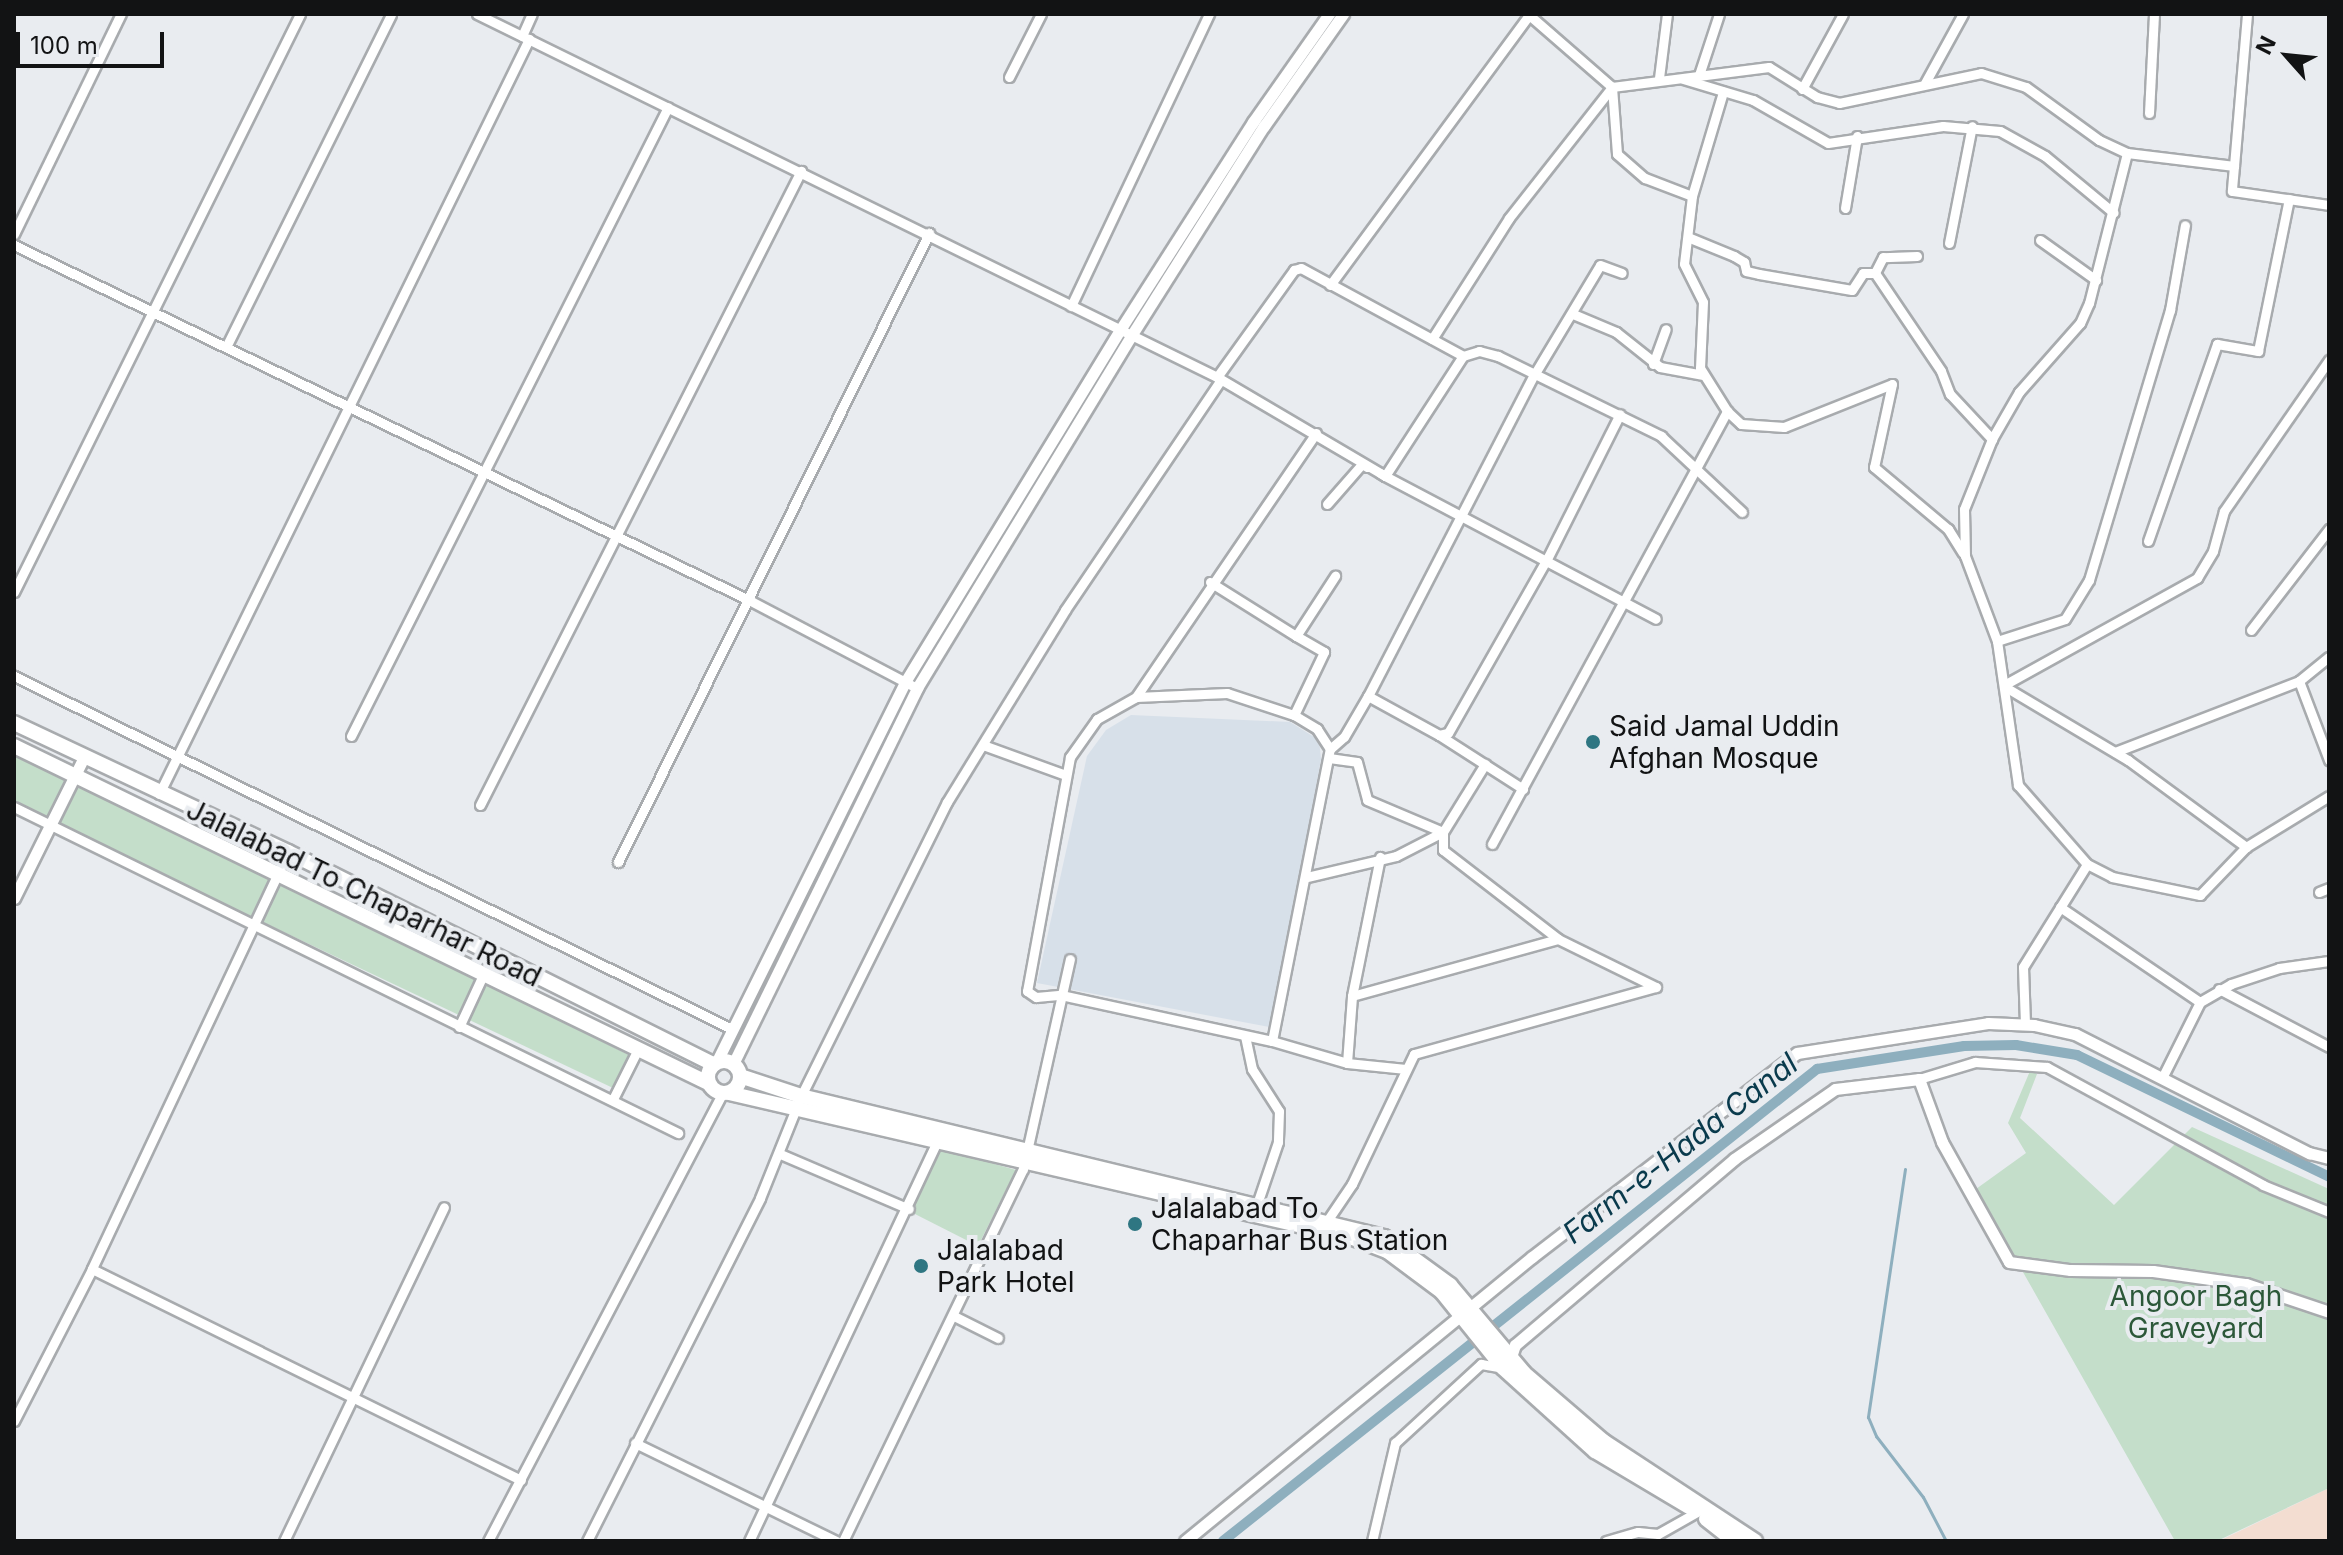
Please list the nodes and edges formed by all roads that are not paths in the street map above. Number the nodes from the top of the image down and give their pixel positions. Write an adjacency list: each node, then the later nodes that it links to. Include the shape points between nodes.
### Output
1 (121, 14): 40 (street)
2 (300, 14): 51 (street)
3 (391, 14): 56 (street)
4 (477, 14): 17 (street)
5 (532, 14): 17 (street)
6 (1041, 14): 19 (street)
7 (1209, 14): 50 (street)
8 (1329, 14): 54 (street)
9 (1343, 14): 54 (street)
10 (1529, 14): 23 (street); 49 (street)
11 (1667, 14): 20 (street)
12 (1719, 14): 18 (street)
13 (1843, 14): 24 (street)
14 (1963, 14): 22 (street)
15 (2154, 14): 27 (street)
16 (2247, 14): 31 (street)
17 (525, 38): 26 (street); 63 (street)
18 (1699, 75): 21 (street); 24 (street, via 1769,67)
19 (1009, 77)
20 (1659, 78): 21 (street); 23 (street)
21 (1680, 78): 25 (street)
22 (1925, 83): 24 (street, via 1839,103); 30 (street, via 1981,73 2026,87 2099,140)
23 (1612, 87): 33 (street, via 1617,154 1645,178); 55 (street, via 1509,218)
24 (1802, 89)
25 (1723, 92): 29 (street, via 1753,100 1818,140); 33 (street)
26 (668, 107): 32 (street); 69 (street)
27 (2149, 113)
28 (1972, 126): 29 (street); 37 (street, via 2022,141); 43 (street)
29 (1857, 136): 36 (street)
30 (2127, 153): 31 (street); 37 (street)
31 (2234, 166): 34 (street, via 2232,191)
32 (801, 171): 39 (street); 75 (street)
33 (1692, 196): 41 (street)
34 (2289, 199): 35 (street); 76 (street, via 2258,351 2217,344)
35 (2329, 205)
36 (1845, 208)
37 (2114, 213): 48 (street)
38 (2185, 225): 87 (street, via 2170,310 2089,580 2065,619)
39 (929, 233): 50 (street); 83 (street)
40 (14, 234)
41 (1690, 238): 47 (street, via 1734,256 1744,262 1746,271 1759,274 1852,290 1863,273); 62 (street, via 1684,264 1703,302 1700,368)
42 (2040, 240): 48 (street)
43 (1949, 243)
44 (14, 245): 51 (street)
45 (1917, 256): 47 (street, via 1883,257 1873,266)
46 (1622, 273): 52 (street, via 1600,265)
47 (1875, 273): 67 (street, via 1941,371 1950,394)
48 (2096, 280): 67 (street, via 2080,323 2019,392)
49 (1330, 285): 55 (street); 61 (street, via 1301,268 1294,270)
50 (1071, 306): 54 (street)
51 (152, 312): 56 (street); 81 (street)
52 (1573, 314): 59 (street, via 1616,332); 60 (street)
53 (1666, 329): 59 (street)
54 (1126, 333): 61 (street); 91 (street); 93 (street)
55 (1432, 339): 57 (street)
56 (227, 345): 63 (street)
57 (1463, 356): 60 (street, via 1479,351); 70 (street)
58 (2329, 360): 92 (street, via 2224,511 2213,551 2197,578)
59 (1653, 364): 62 (street, via 1678,373 1698,371)
60 (1534, 375): 65 (street); 73 (street)
61 (1219, 378): 66 (street); 100 (street, via 1065,610)
62 (1711, 383): 64 (street)
63 (348, 409): 69 (street); 105 (street)
64 (1727, 411): 68 (street); 77 (street, via 1741,424 1784,427 1892,384 1874,467 1948,529)
65 (1620, 414): 68 (street, via 1661,436); 78 (street)
66 (1316, 433): 70 (street); 80 (street)
67 (1992, 439): 77 (street, via 1964,509)
68 (1691, 468): 72 (street); 82 (street)
69 (485, 470): 75 (street); 99 (street)
70 (1385, 476): 71 (street, via 1362,464); 73 (street)
71 (1327, 504)
72 (1742, 512)
73 (1461, 517): 78 (street); 94 (street)
74 (2329, 529): 85 (street)
75 (618, 536): 83 (street); 113 (street)
76 (2148, 541)
77 (1965, 556): 87 (street)
78 (1547, 559): 82 (street); 98 (street, via 1448,733)
79 (1335, 576): 86 (street)
80 (1210, 582): 86 (street); 95 (street)
81 (14, 592)
82 (1625, 598): 84 (street); 110 (street)
83 (751, 601): 91 (street); 121 (street)
84 (1656, 619)
85 (2251, 630)
86 (1296, 636): 96 (street, via 1324,652)
87 (1997, 641): 92 (street)
88 (2329, 657): 90 (street)
89 (14, 676): 105 (street)
90 (2299, 681): 102 (street); 106 (street)
91 (905, 682): 93 (street); 138 (street)
92 (2006, 686): 102 (street); 122 (street, via 2018,785)
93 (917, 688): 146 (street)
94 (1368, 696): 98 (street); 103 (street)
95 (1136, 697): 96 (street, via 1227,693); 108 (street, via 1097,719)
96 (1294, 715): 103 (street, via 1317,729)
97 (14, 723): 104 (main road, Jalalabad To Chaparhar Road)
98 (1439, 735): 107 (street)
99 (351, 736)
100 (983, 745): 108 (street); 152 (street, via 947,802)
101 (14, 746): 109 (main road, Jalalabad To Chaparhar Road)
102 (2115, 752): 118 (street)
103 (1330, 753): 116 (street, via 1357,762 1367,800); 124 (street)
104 (84, 757): 109 (street); 111 (main road, Jalalabad To Chaparhar Road)
105 (178, 757): 111 (street); 138 (street)
106 (2329, 760)
107 (1485, 764): 110 (street); 116 (street)
108 (1063, 774): 133 (street, via 1026,983 1036,997)
109 (75, 777): 115 (street); 123 (main road, Jalalabad To Chaparhar Road)
110 (1523, 789): 117 (street)
111 (159, 794): 119 (main road, Jalalabad To Chaparhar Road)
112 (2329, 796): 118 (street)
113 (480, 805)
114 (14, 807): 115 (street)
115 (50, 826): 125 (street); 127 (street)
116 (1443, 832): 120 (street, via 1396,856); 128 (street, via 1443,850)
117 (1492, 844)
118 (2246, 847): 122 (street, via 2200,895 2112,877)
119 (288, 852): 123 (street); 143 (main road, Jalalabad To Chaparhar Road)
120 (1380, 857): 124 (street); 134 (street)
121 (618, 862)
122 (2087, 864): 126 (street)
123 (279, 871): 127 (street); 131 (main road, Jalalabad To Chaparhar Road)
124 (1307, 877): 140 (street)
125 (14, 898)
126 (2060, 907): 135 (street); 136 (street, via 2023,967)
127 (254, 924): 137 (street); 164 (street)
128 (1558, 939): 134 (street); 145 (street, via 1656,987 1414,1054)
129 (1070, 959): 133 (street)
130 (2329, 961): 132 (street, via 2279,968)
131 (483, 975): 137 (street); 142 (main road, Jalalabad To Chaparhar Road)
132 (2219, 989): 135 (street); 141 (street)
133 (1061, 995): 139 (street); 157 (street)
134 (1352, 996): 144 (street)
135 (2200, 1002): 147 (street)
136 (2025, 1024): 147 (street, via 2075,1034); 167 (street, via 1988,1023 1797,1053)
137 (459, 1027): 151 (street)
138 (732, 1029): 143 (street)
139 (1245, 1036): 140 (street); 159 (street, via 1252,1069 1279,1111 1278,1142)
140 (1272, 1041): 144 (street)
141 (2329, 1047)
142 (638, 1049): 149 (main road, Jalalabad To Chaparhar Road); 151 (street)
143 (715, 1063): 146 (main road); 149 (main road)
144 (1347, 1063): 145 (street)
145 (1406, 1069): 163 (street, via 1352,1184)
146 (736, 1070): 150 (main road); 152 (main road)
147 (2162, 1078): 158 (street, via 2309,1153)
148 (1919, 1079): 162 (street, via 1975,1062 2047,1067 2263,1185); 165 (street, via 1942,1142 2009,1262 2070,1270 2153,1271 2246,1284); 169 (street, via 1835,1089 1698,1190 1515,1345)
149 (708, 1083): 150 (main road, Jalalabad To Chaparhar Road)
150 (725, 1094): 152 (main road); 174 (street)
151 (613, 1099): 154 (street)
152 (798, 1103): 153 (main road); 155 (main road); 156 (street)
153 (941, 1129): 155 (street); 157 (main road)
154 (678, 1133)
155 (936, 1144): 157 (main road); 161 (street)
156 (780, 1154): 161 (street); 173 (street)
157 (1025, 1157): 159 (main road); 166 (street); 167 (main road, via 1350,1237 1419,1271)
158 (2329, 1158)
159 (1257, 1204): 163 (main road)
160 (444, 1207): 171 (street)
161 (909, 1209): 175 (street)
162 (2329, 1212)
163 (1327, 1221): 167 (main road, via 1409,1250 1450,1285)
164 (92, 1269): 171 (street); 172 (street)
165 (2329, 1312)
166 (954, 1316): 168 (street); 184 (street)
167 (1468, 1317): 169 (main road); 185 (street)
168 (998, 1338)
169 (1504, 1360): 170 (main road); 186 (street, via 1481,1364 1395,1443)
170 (1520, 1378): 176 (main road, via 1595,1451); 190 (main road, via 1603,1441)
171 (354, 1397): 174 (street); 179 (street)
172 (14, 1421)
173 (635, 1443): 175 (street); 181 (street)
174 (521, 1480): 180 (street)
175 (766, 1506): 182 (street); 183 (street)
176 (1697, 1512): 177 (street); 189 (main road)
177 (1658, 1534): 178 (street); 188 (street)
178 (1638, 1536): 187 (street)
179 (284, 1541)
180 (488, 1541)
181 (587, 1541)
182 (749, 1541)
183 (836, 1541)
184 (843, 1541)
185 (1185, 1541)
186 (1372, 1541)
187 (1606, 1541)
188 (1669, 1541)
189 (1734, 1541)
190 (1755, 1541)

